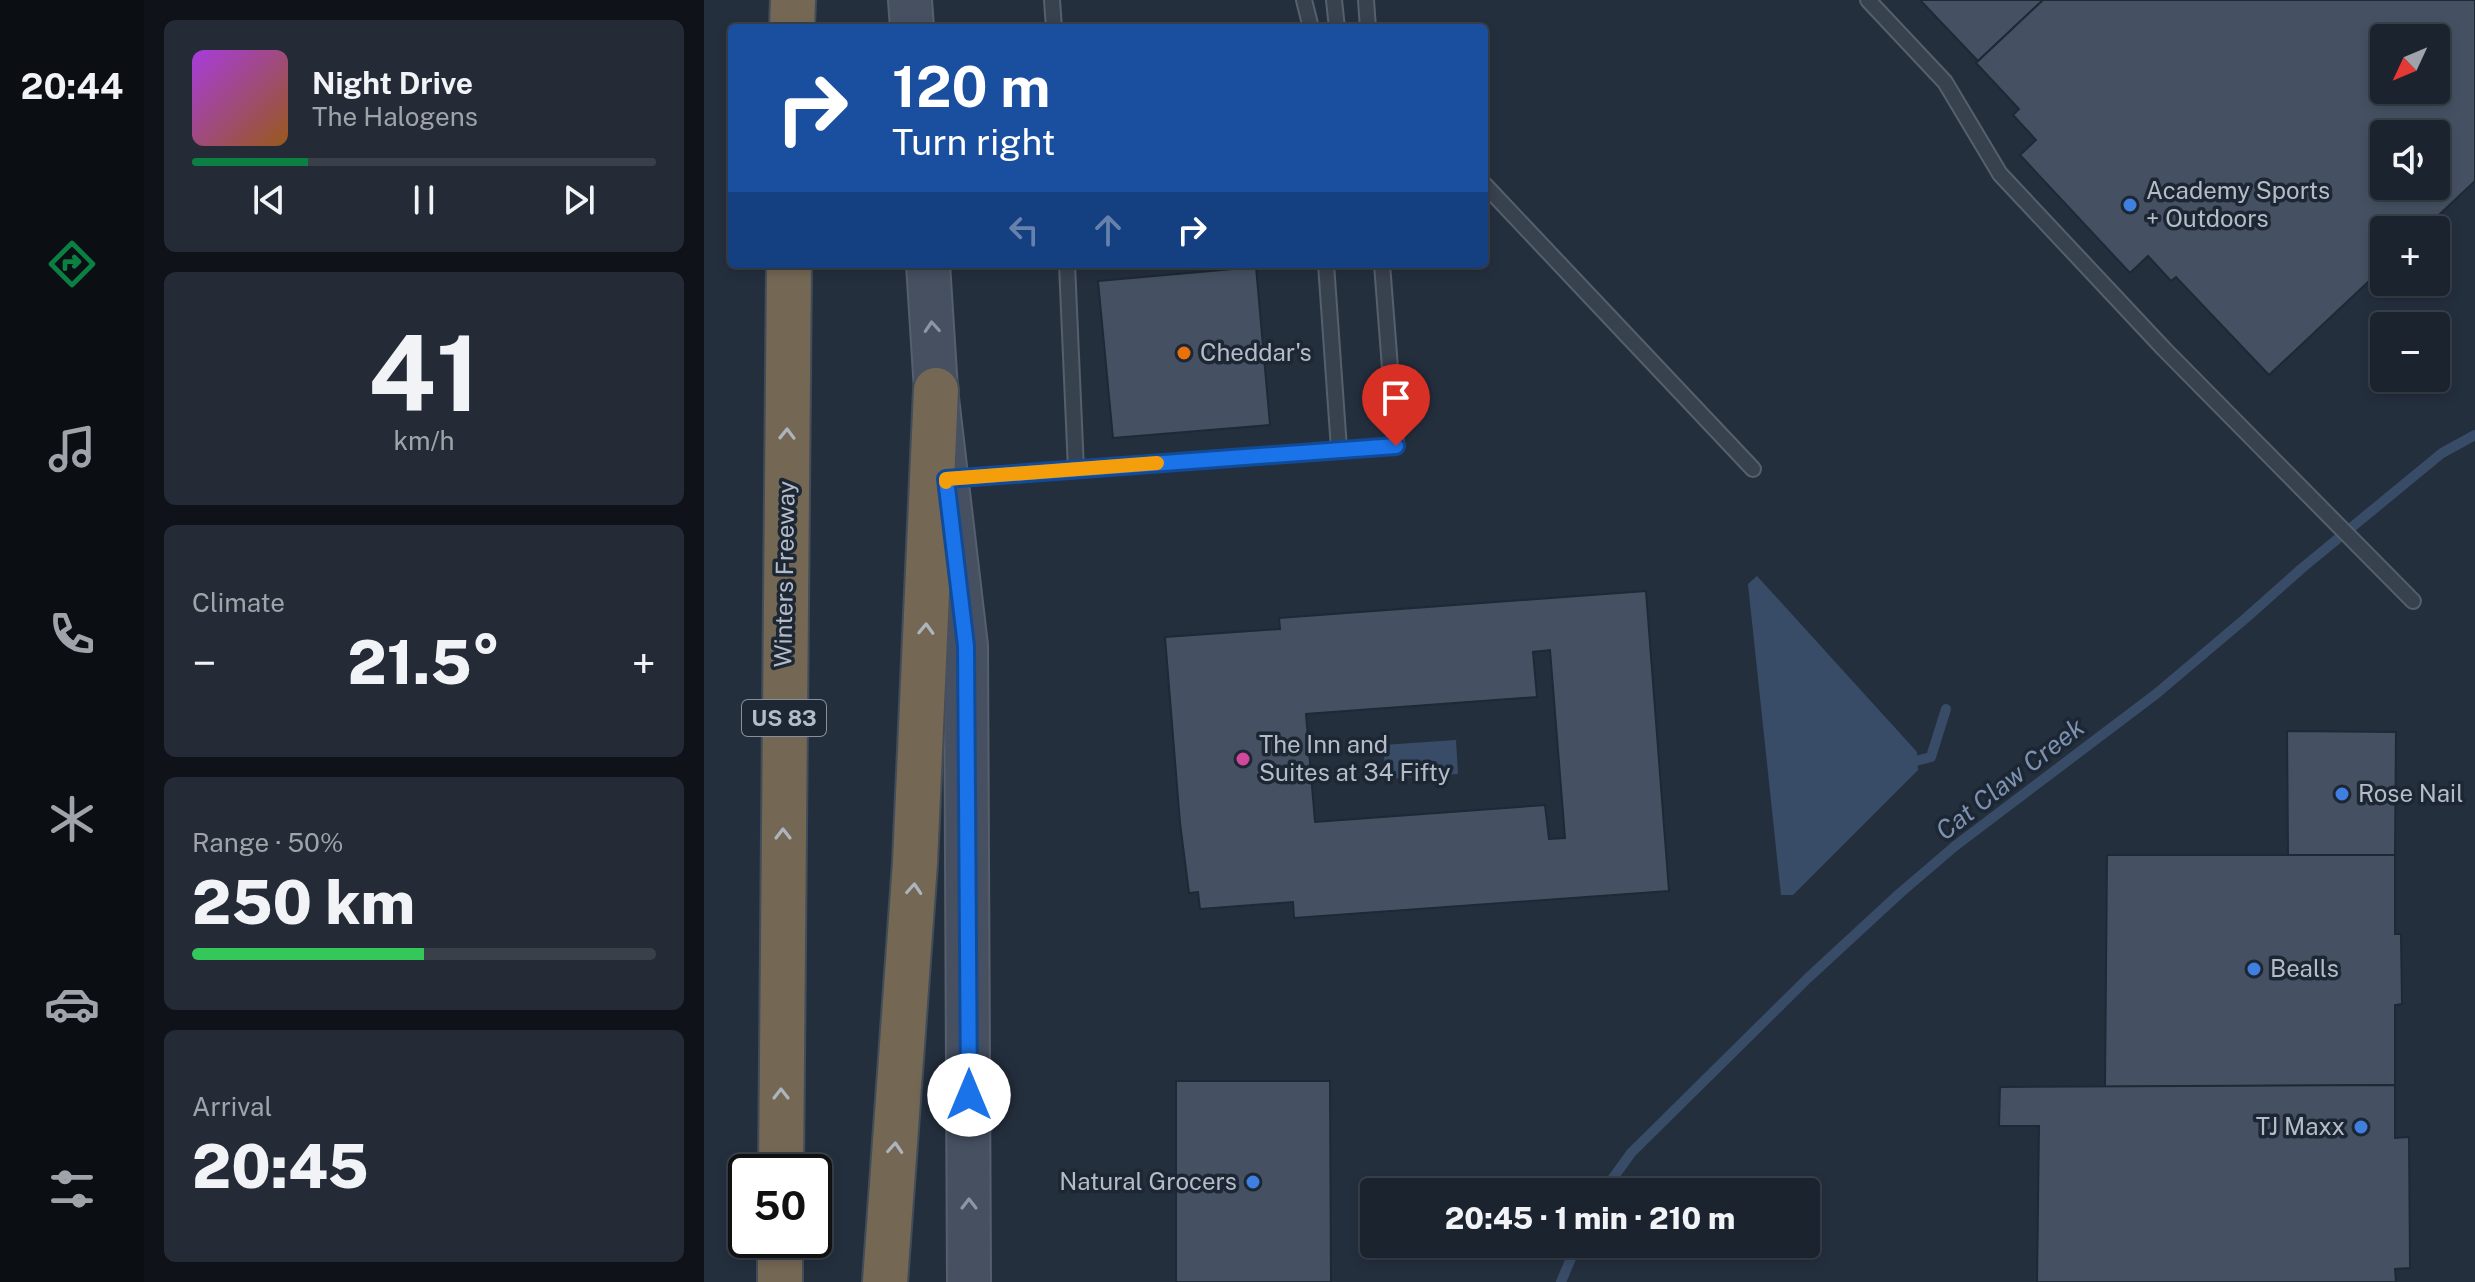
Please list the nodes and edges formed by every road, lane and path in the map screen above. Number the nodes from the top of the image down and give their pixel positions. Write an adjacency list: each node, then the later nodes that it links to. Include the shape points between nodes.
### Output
1 (793, 0): 8 (highway)
2 (910, 0): 9 (main road)
3 (1052, 0): 10 (lane)
4 (1304, 0): 11 (lane)
5 (1334, 0): 12 (lane)
6 (1366, 0): 13 (lane)
7 (1868, 0): 25 (lane, via 1945,82 2000,174)
8 (792, 24)
9 (912, 24)
10 (1054, 24)
11 (1310, 24)
12 (1337, 24)
13 (1368, 24)
14 (1488, 188): 22 (lane)
15 (789, 268): 26 (highway, Winters Freeway / US 83, one-way to 15)
16 (928, 268): 20 (main road, one-way to 16)
17 (1067, 268): 23 (lane)
18 (1326, 268): 21 (lane)
19 (1382, 268): 21 (lane, via 1396,446)
20 (936, 390): 24 (main road); 29 (highway, one-way to 20, via 915,863)
21 (1339, 449): 23 (lane)
22 (1753, 469)
23 (1076, 470): 24 (lane)
24 (946, 479): 30 (main road, one-way to 24, via 966,646)
25 (2413, 601)
26 (781, 1154)
27 (780, 1258): 28 (highway)
28 (780, 1282)
29 (885, 1282)
30 (969, 1282)

